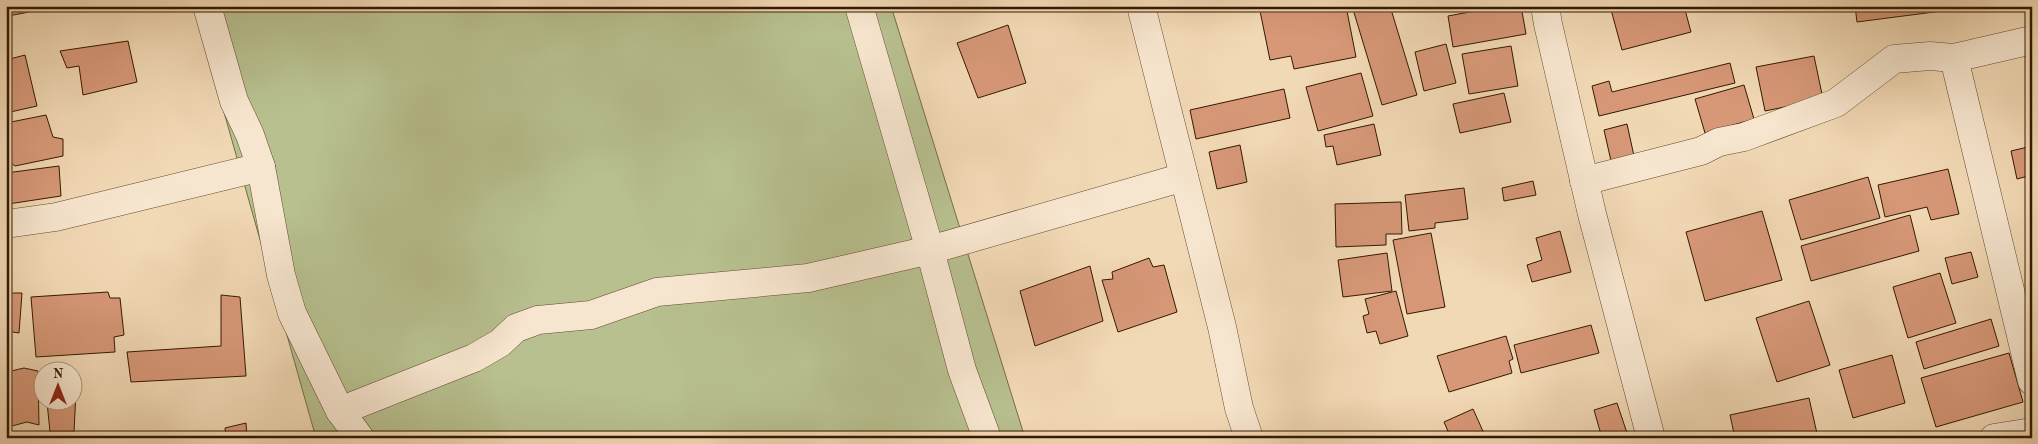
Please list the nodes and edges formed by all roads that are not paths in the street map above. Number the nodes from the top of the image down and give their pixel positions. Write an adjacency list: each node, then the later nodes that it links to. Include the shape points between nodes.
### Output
1 (207, 6): 7 (street, via 234,101)
2 (859, 6): 11 (street)
3 (1545, 6): 9 (street)
4 (1144, 7): 8 (street)
5 (2032, 40): 6 (street)
6 (1954, 58): 9 (street, via 1894,59 1836,103 1744,137); 12 (street)
7 (261, 167): 10 (street, via 56,217); 13 (street, via 281,275 292,313)
8 (1184, 177): 11 (street); 17 (street)
9 (1584, 181): 18 (street)
10 (6, 224)
11 (930, 250): 13 (street, via 808,278 658,292 591,315 538,320 516,328 500,343 474,358); 16 (street, via 962,370)
12 (2032, 381)
13 (340, 411): 15 (street)
14 (2032, 432): 19 (street)
15 (360, 438)
16 (987, 438)
17 (1249, 438)
18 (1651, 438)
19 (1994, 438)

